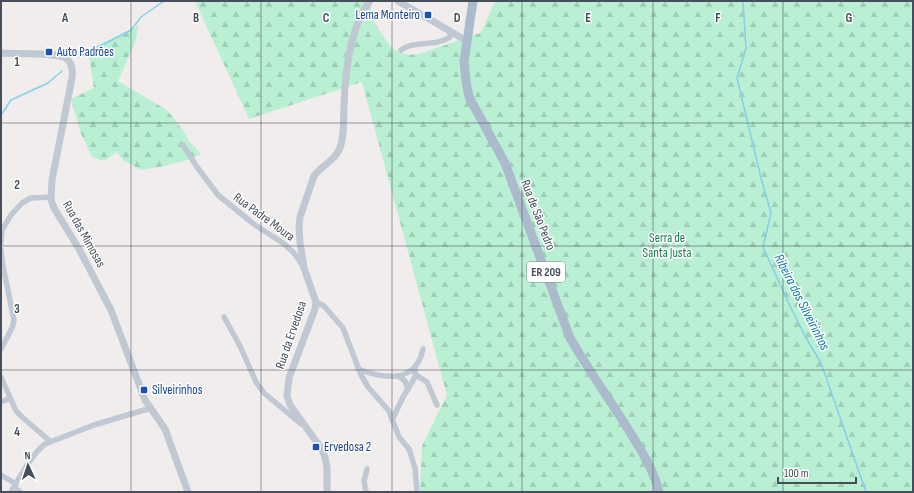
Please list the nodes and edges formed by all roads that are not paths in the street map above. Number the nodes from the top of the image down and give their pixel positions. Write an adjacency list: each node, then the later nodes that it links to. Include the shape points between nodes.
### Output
1 (370, 1): 12 (street, Rua da Ervedosa, via 358,21 349,59 339,150 314,176 300,217)
2 (398, 1): 4 (street)
3 (473, 1): 5 (main road, Rua de São Pedro)
4 (450, 31): 5 (street); 6 (street, via 450,37 439,42 407,46)
5 (467, 37): 38 (main road, Rua de São Pedro / ER 209, via 464,62 469,97 505,163 570,338 643,453 655,475)
6 (401, 50)
7 (1, 53): 9 (street, Rua das Mimosas, via 58,55 72,66)
8 (183, 144): 12 (street, Rua Padre Moura, via 218,195 255,225 283,243)
9 (51, 197): 10 (street, via 31,198 22,203 2,230); 26 (street, Rua das Mimosas, via 54,208 111,310 144,398)
10 (1, 243)
11 (1, 250): 15 (street, via 14,320)
12 (304, 268): 13 (street, Rua da Ervedosa)
13 (316, 302): 18 (street, via 324,306 343,328); 28 (street, Rua da Ervedosa, via 289,378 287,396 290,405)
14 (224, 317): 28 (street, via 264,393)
15 (1, 349)
16 (423, 349): 17 (street)
17 (415, 368): 19 (street); 20 (street)
18 (358, 369): 20 (street, via 385,377); 27 (street, via 368,387 389,411)
19 (416, 375): 22 (street); 25 (street, via 427,382)
20 (398, 376): 22 (street, via 405,381)
21 (1, 377): 23 (street)
22 (408, 390): 27 (street)
23 (10, 398): 24 (street); 29 (street, via 22,418)
24 (1, 402)
25 (437, 405)
26 (151, 408): 29 (street, via 94,425); 34 (street, Rua das Mimosas, via 165,429)
27 (392, 420): 37 (street, via 399,437 409,449 415,468)
28 (305, 426): 35 (street, Rua da Ervedosa, via 325,457)
29 (51, 442): 32 (street, via 41,447)
30 (367, 469): 36 (street, via 364,481)
31 (1, 475): 32 (street)
32 (14, 488): 33 (street)
33 (20, 492)
34 (188, 492)
35 (326, 492)
36 (366, 492)
37 (417, 492)
38 (659, 492)

